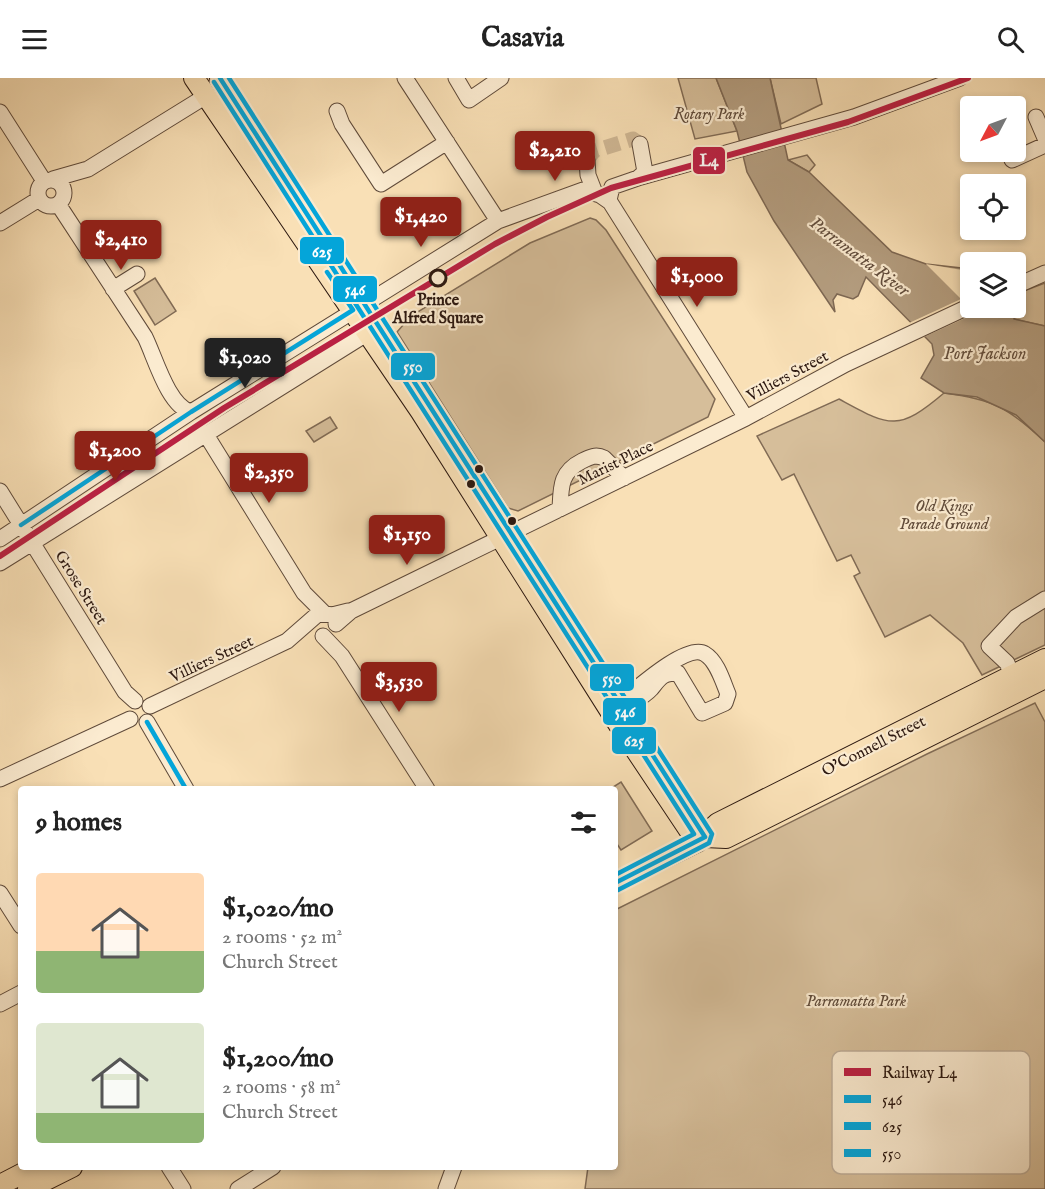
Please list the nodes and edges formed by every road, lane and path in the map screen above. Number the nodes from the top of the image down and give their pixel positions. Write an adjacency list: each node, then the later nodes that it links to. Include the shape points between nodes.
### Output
1 (194, 78): 7 (main road)
2 (405, 78): 12 (street)
3 (456, 78): 4 (street, via 469,100)
4 (501, 78)
5 (960, 78): 18 (street, via 811,130)
6 (227, 81): 29 (main road)
7 (206, 96): 17 (street); 29 (main road)
8 (338, 111): 12 (street, via 342,124 381,184)
9 (0, 112): 19 (street)
10 (1036, 117): 11 (street)
11 (1045, 138)
12 (447, 142): 23 (street)
13 (640, 144): 18 (street)
14 (1045, 145): 15 (street)
15 (1026, 154)
16 (587, 160): 20 (street, via 586,169)
17 (88, 169): 19 (street); 21 (street)
18 (643, 173): 20 (street, via 614,186)
19 (48, 180): 21 (street, via 61,184); 22 (street, via 38,187)
20 (602, 197): 23 (street, via 588,190 578,191); 33 (street)
21 (61, 198): 22 (street, via 48,206); 28 (street)
22 (39, 199): 24 (street)
23 (498, 221): 29 (street)
24 (0, 223)
25 (1045, 273): 27 (street)
26 (137, 274): 28 (street)
27 (1026, 281)
28 (113, 289): 32 (street, via 155,356 159,373 174,397)
29 (357, 307): 31 (main road); 32 (street); 39 (main road)
30 (960, 311): 33 (street, Villiers Street, via 846,364)
31 (368, 333): 34 (street); 39 (main road)
32 (191, 412): 38 (street)
33 (746, 418): 35 (street, Marist Place)
34 (205, 433): 41 (street); 44 (street, via 304,593 307,606)
35 (624, 478): 37 (street, Marist Place); 37 (street, via 604,458 591,457 564,475)
36 (0, 491): 38 (street, Grose Street)
37 (560, 509): 39 (street, Marist Place)
38 (21, 525): 40 (street); 41 (street, Grose Street)
39 (507, 536): 44 (street); 51 (main road); 57 (main road, via 619,725)
40 (0, 539)
41 (32, 541): 42 (street); 49 (street, Grose Street, via 125,692)
42 (0, 563)
43 (1045, 599): 47 (street, via 1016,617 989,646 1007,663)
44 (324, 624): 50 (street, Villiers Street); 56 (street)
45 (1045, 659): 47 (main road, O'Connell Street)
46 (678, 666): 51 (street, via 653,673)
47 (1012, 675): 57 (main road, O'Connell Street, via 718,823)
48 (1045, 678): 57 (main road, O'Connell Street, via 726,838)
49 (135, 701): 50 (street); 52 (street, via 129,708)
50 (150, 706): 53 (street, via 152,714)
51 (620, 706): 57 (main road)
52 (130, 719): 53 (street, via 138,724); 54 (street)
53 (147, 722): 55 (street)
54 (0, 779)
55 (184, 786)
56 (425, 786)
57 (701, 839): 58 (main road, O'Connell Street)
58 (618, 881)
59 (0, 893): 60 (street)
60 (18, 921)
61 (18, 995): 62 (street)
62 (0, 1004)
63 (29, 1170): 68 (main road)
64 (66, 1170): 69 (main road)
65 (171, 1170): 70 (street)
66 (268, 1170): 71 (street)
67 (453, 1170): 72 (street)
68 (0, 1185)
69 (28, 1189)
70 (183, 1189)
71 (238, 1189)
72 (446, 1189)

